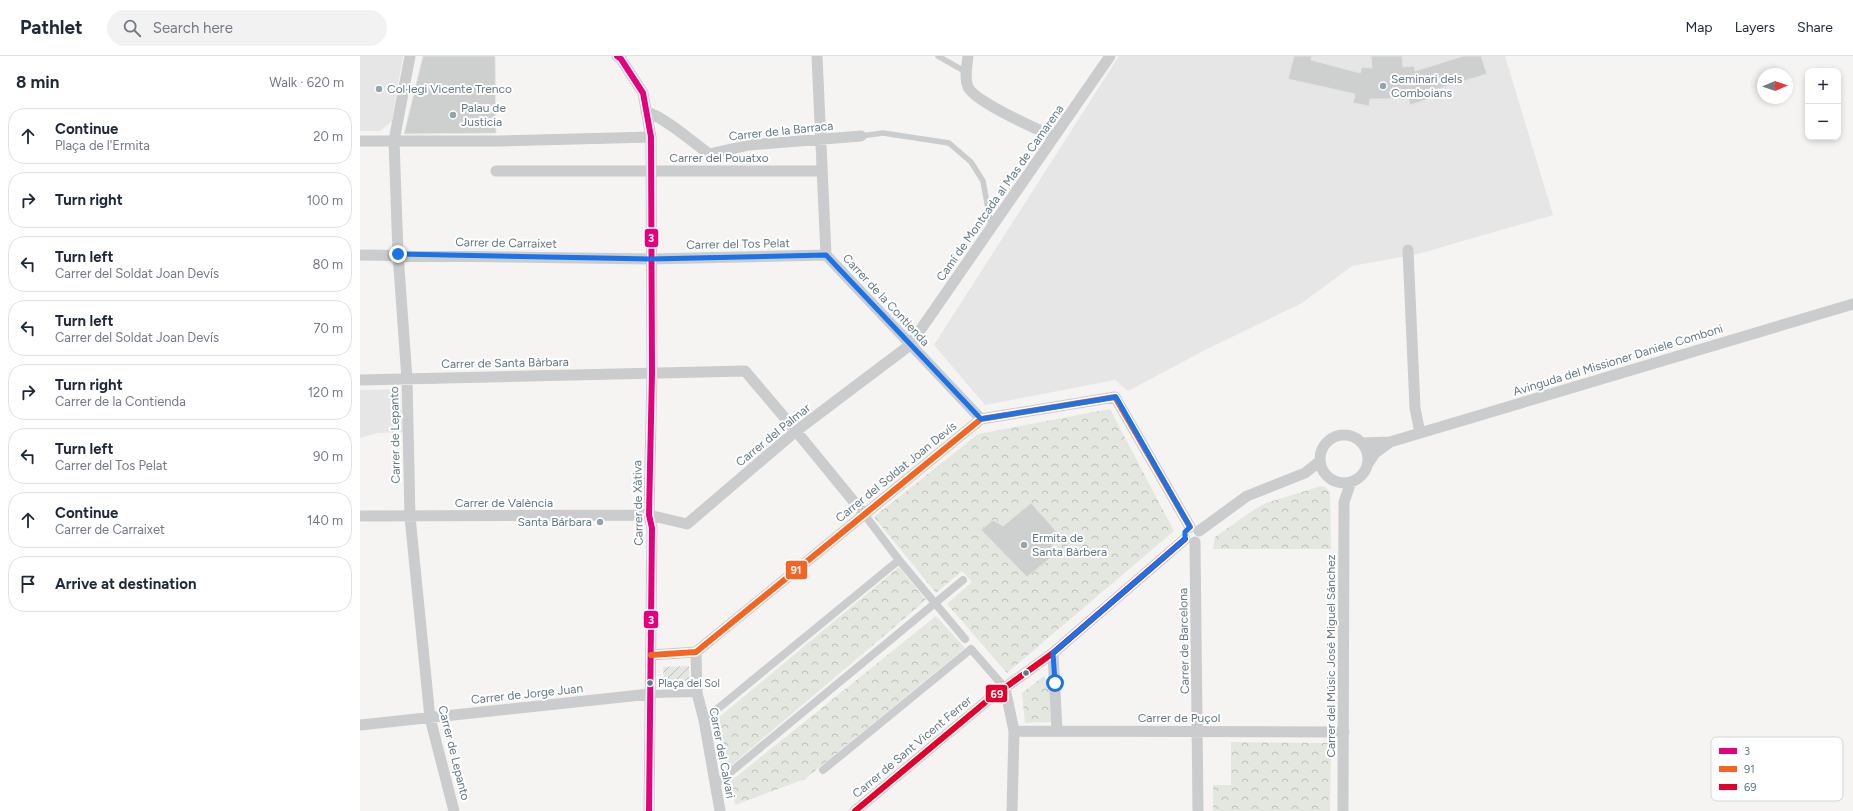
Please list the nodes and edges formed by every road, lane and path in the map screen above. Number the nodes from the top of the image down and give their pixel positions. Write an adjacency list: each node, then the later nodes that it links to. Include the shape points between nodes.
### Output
1 (410, 56): 14 (street, Carrer de Lepanto)
2 (617, 56): 8 (street, Carrer de Xàtiva, via 621,58 643,93)
3 (817, 56): 13 (street, Carrer de la Contienda)
4 (938, 56): 7 (lane)
5 (968, 56): 7 (street)
6 (1110, 56): 11 (street, Camí de Montcada al Mas de Camarena)
7 (966, 72): 11 (street, via 969,89 991,106)
8 (646, 112): 10 (street, Carrer de Xàtiva); 13 (street, Carrer de la Barraca, via 661,119 709,154 749,145)
9 (861, 136): 13 (street, Carrer de la Barraca); 18 (lane, via 883,133 949,143 971,162 982,181)
10 (651, 137): 14 (street); 16 (street, Carrer de Xàtiva)
11 (1054, 137): 18 (street, Camí de Montcada al Mas de Camarena)
12 (360, 140): 14 (street)
13 (821, 140): 17 (street, Carrer de la Contienda)
14 (394, 141): 21 (street, Carrer de Lepanto)
15 (496, 171): 16 (street, Carrer del Pouatxo)
16 (650, 171): 17 (street, Carrer del Pouatxo); 23 (street, Carrer de Xàtiva)
17 (822, 171): 22 (street, Carrer de la Contienda)
18 (992, 228): 25 (street, Camí de Montcada al Mas de Camarena)
19 (1408, 250): 31 (street, via 1415,408)
20 (360, 254): 21 (street, Carrer de Carraixet)
21 (398, 254): 23 (street, Carrer de Carraixet); 27 (street, Carrer de Lepanto)
22 (826, 255): 23 (street, Carrer del Tos Pelat); 25 (street, Carrer de la Contienda)
23 (651, 259): 26 (street, Carrer de Xàtiva)
24 (1853, 304): 31 (street, Avinguda del Missioner Daniele Comboni)
25 (910, 345): 29 (street, Carrer de la Contienda); 30 (street, Carrer del Palmar)
26 (652, 373): 27 (street, Carrer de Santa Bàrbara); 30 (street, Carrer de Santa Bàrbara, via 745,371); 42 (street, Carrer de Xàtiva)
27 (407, 379): 28 (street, Carrer de Santa Bàrbara); 44 (street, Carrer de Lepanto)
28 (360, 380)
29 (981, 419): 41 (street, Carrer del Soldat Joan Devís); 45 (street, Carrer del Soldat Joan Devís, via 1116,397)
30 (796, 431): 41 (street); 42 (street, Carrer del Palmar, via 686,524)
31 (1420, 433): 32 (street, Avinguda del Missioner Daniele Comboni)
32 (1390, 442): 33 (street, Avinguda del Missioner Daniele Comboni); 35 (street, Avinguda del Missioner Daniele Comboni, via 1375,453)
33 (1363, 443): 34 (street, via 1350,435 1335,436 1323,446); 35 (street, via 1368,458)
34 (1320, 461): 36 (street); 37 (street)
35 (1367, 466): 39 (street, via 1364,473)
36 (1305, 473): 37 (street); 45 (street, via 1247,496)
37 (1325, 474): 38 (street)
38 (1336, 482): 39 (street); 40 (street, Carrer del Músic José Miguel Sánchez)
39 (1351, 482): 40 (street, Carrer del Músic José Miguel Sánchez)
40 (1344, 502): 63 (street, Carrer del Músic José Miguel Sánchez)
41 (864, 514): 47 (street); 51 (street, Carrer del Soldat Joan Devís)
42 (649, 515): 44 (street, Carrer de València); 53 (street, Carrer de Xàtiva, via 652,528)
43 (360, 516): 44 (street, Carrer de València)
44 (410, 517): 57 (street, Carrer de Lepanto)
45 (1195, 529): 46 (street, via 1185,532)
46 (1190, 541): 52 (street); 62 (street, Carrer de Barcelona)
47 (899, 560): 49 (street); 58 (street)
48 (963, 580): 49 (street)
49 (936, 603): 50 (street); 65 (street)
50 (966, 639)
51 (696, 652): 53 (street); 55 (street, Carrer del Calvari)
52 (1053, 653): 54 (street); 60 (street)
53 (651, 655): 56 (street, Carrer de Xàtiva)
54 (1005, 688): 61 (street); 64 (street, via 971,648); 69 (street, Carrer de Sant Vicent Ferrer)
55 (697, 693): 56 (street, Carrer de Jorge Juan); 58 (street, Carrer del Calvari)
56 (650, 694): 57 (street, Carrer de Jorge Juan); 67 (street, Carrer de Xàtiva)
57 (430, 718): 59 (street, Carrer de Jorge Juan); 66 (street, Carrer de Lepanto)
58 (704, 720): 65 (street, Carrer del Calvari)
59 (360, 725)
60 (1057, 730): 61 (street, Carrer de Puçol); 62 (street, Carrer de Puçol)
61 (1014, 731): 70 (street)
62 (1199, 731): 63 (street, Carrer de Puçol); 71 (street, Carrer de Barcelona)
63 (1344, 732): 72 (street, Carrer del Músic José Miguel Sánchez)
64 (823, 770)
65 (715, 785): 68 (street, Carrer del Calvari)
66 (454, 811)
67 (649, 811)
68 (720, 811)
69 (856, 811)
70 (1012, 811)
71 (1198, 811)
72 (1343, 811)

